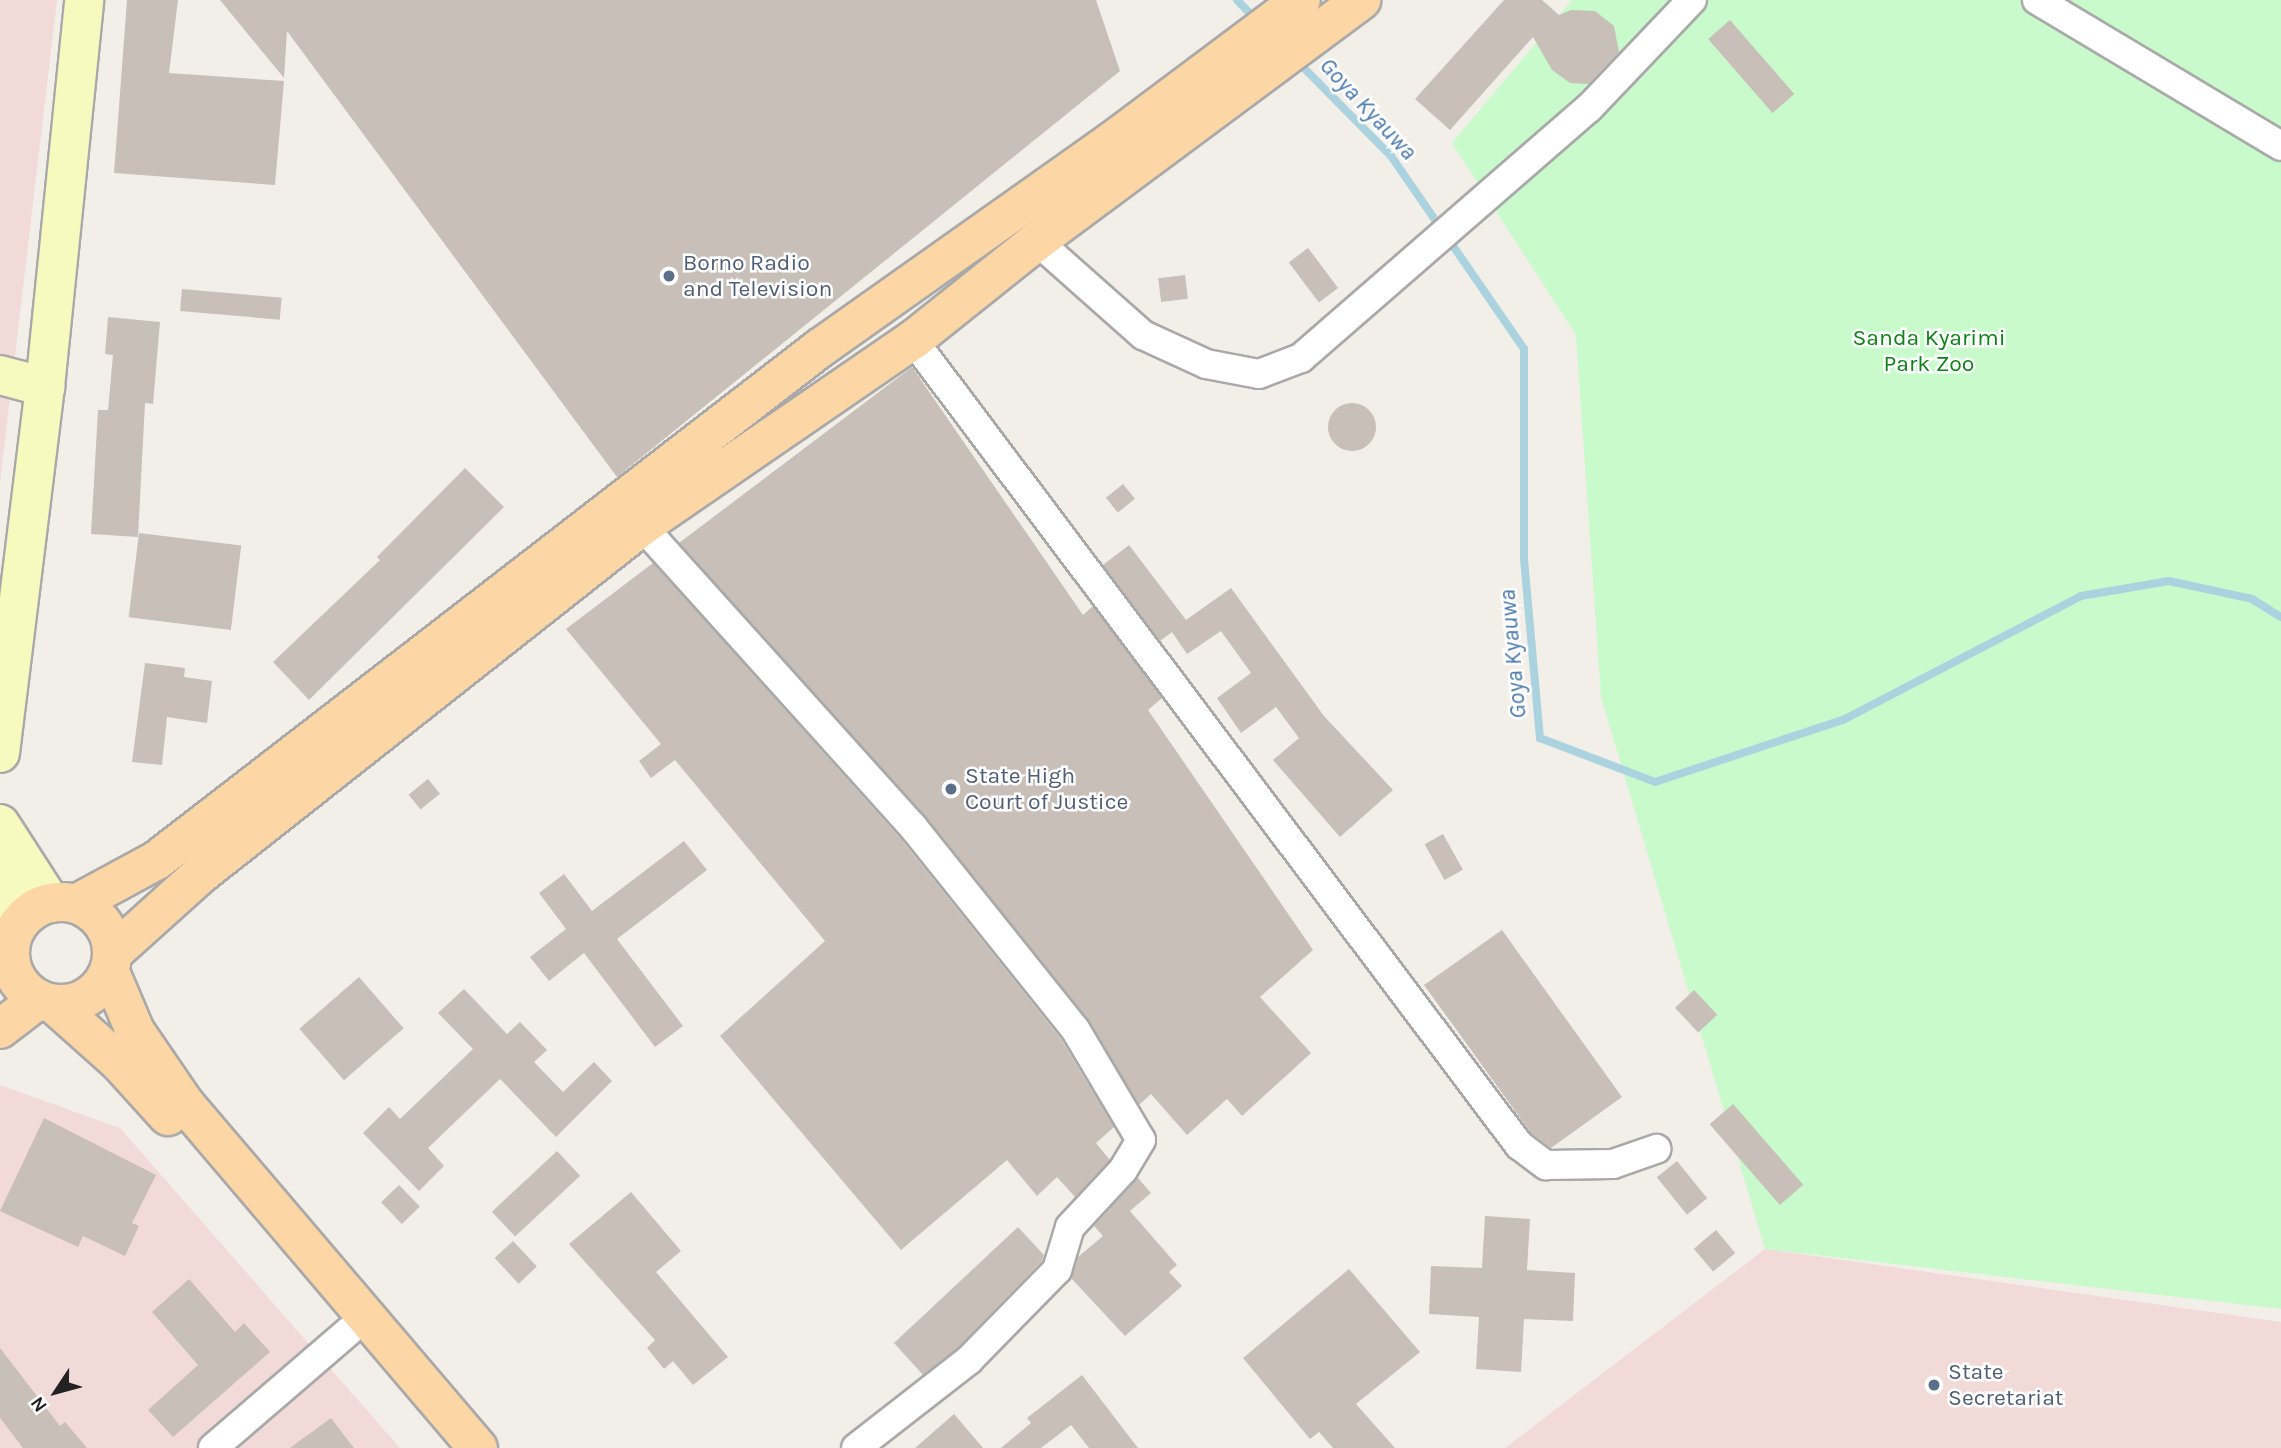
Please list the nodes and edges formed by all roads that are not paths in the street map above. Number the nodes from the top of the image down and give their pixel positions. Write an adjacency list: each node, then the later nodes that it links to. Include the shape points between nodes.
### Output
1 (84, 0): 11 (main road)
2 (1301, 0): 7 (main road)
3 (1692, 0): 8 (street, via 1589,108 1301,358 1259,374 1206,364 1143,335)
4 (2037, 0): 6 (street)
5 (1354, 6): 7 (main road)
6 (2281, 146)
7 (1122, 156): 8 (main road); 16 (main road, via 809,356 157,860)
8 (1037, 241): 9 (main road)
9 (913, 340): 12 (main road); 21 (street, via 1519,1145 1546,1165 1613,1164)
10 (0, 375): 11 (main road)
11 (45, 387): 13 (main road)
12 (642, 526): 18 (main road, via 202,873); 26 (street, via 922,838 1075,1029 1141,1140 1123,1170 1070,1227 1058,1270 969,1360)
13 (0, 753)
14 (0, 824): 16 (main road)
15 (0, 870): 17 (main road)
16 (63, 903): 17 (main road, via 23,919); 18 (main road, via 106,928)
17 (7, 959): 19 (main road, via 25,989)
18 (111, 962): 19 (main road, via 88,997); 25 (main road, via 135,1031 185,1104)
19 (47, 1002): 20 (main road); 22 (main road, via 119,1062 161,1107)
20 (0, 1029)
21 (1656, 1149)
22 (349, 1331): 23 (street); 24 (main road)
23 (213, 1448)
24 (450, 1448)
25 (478, 1448)
26 (856, 1448)

